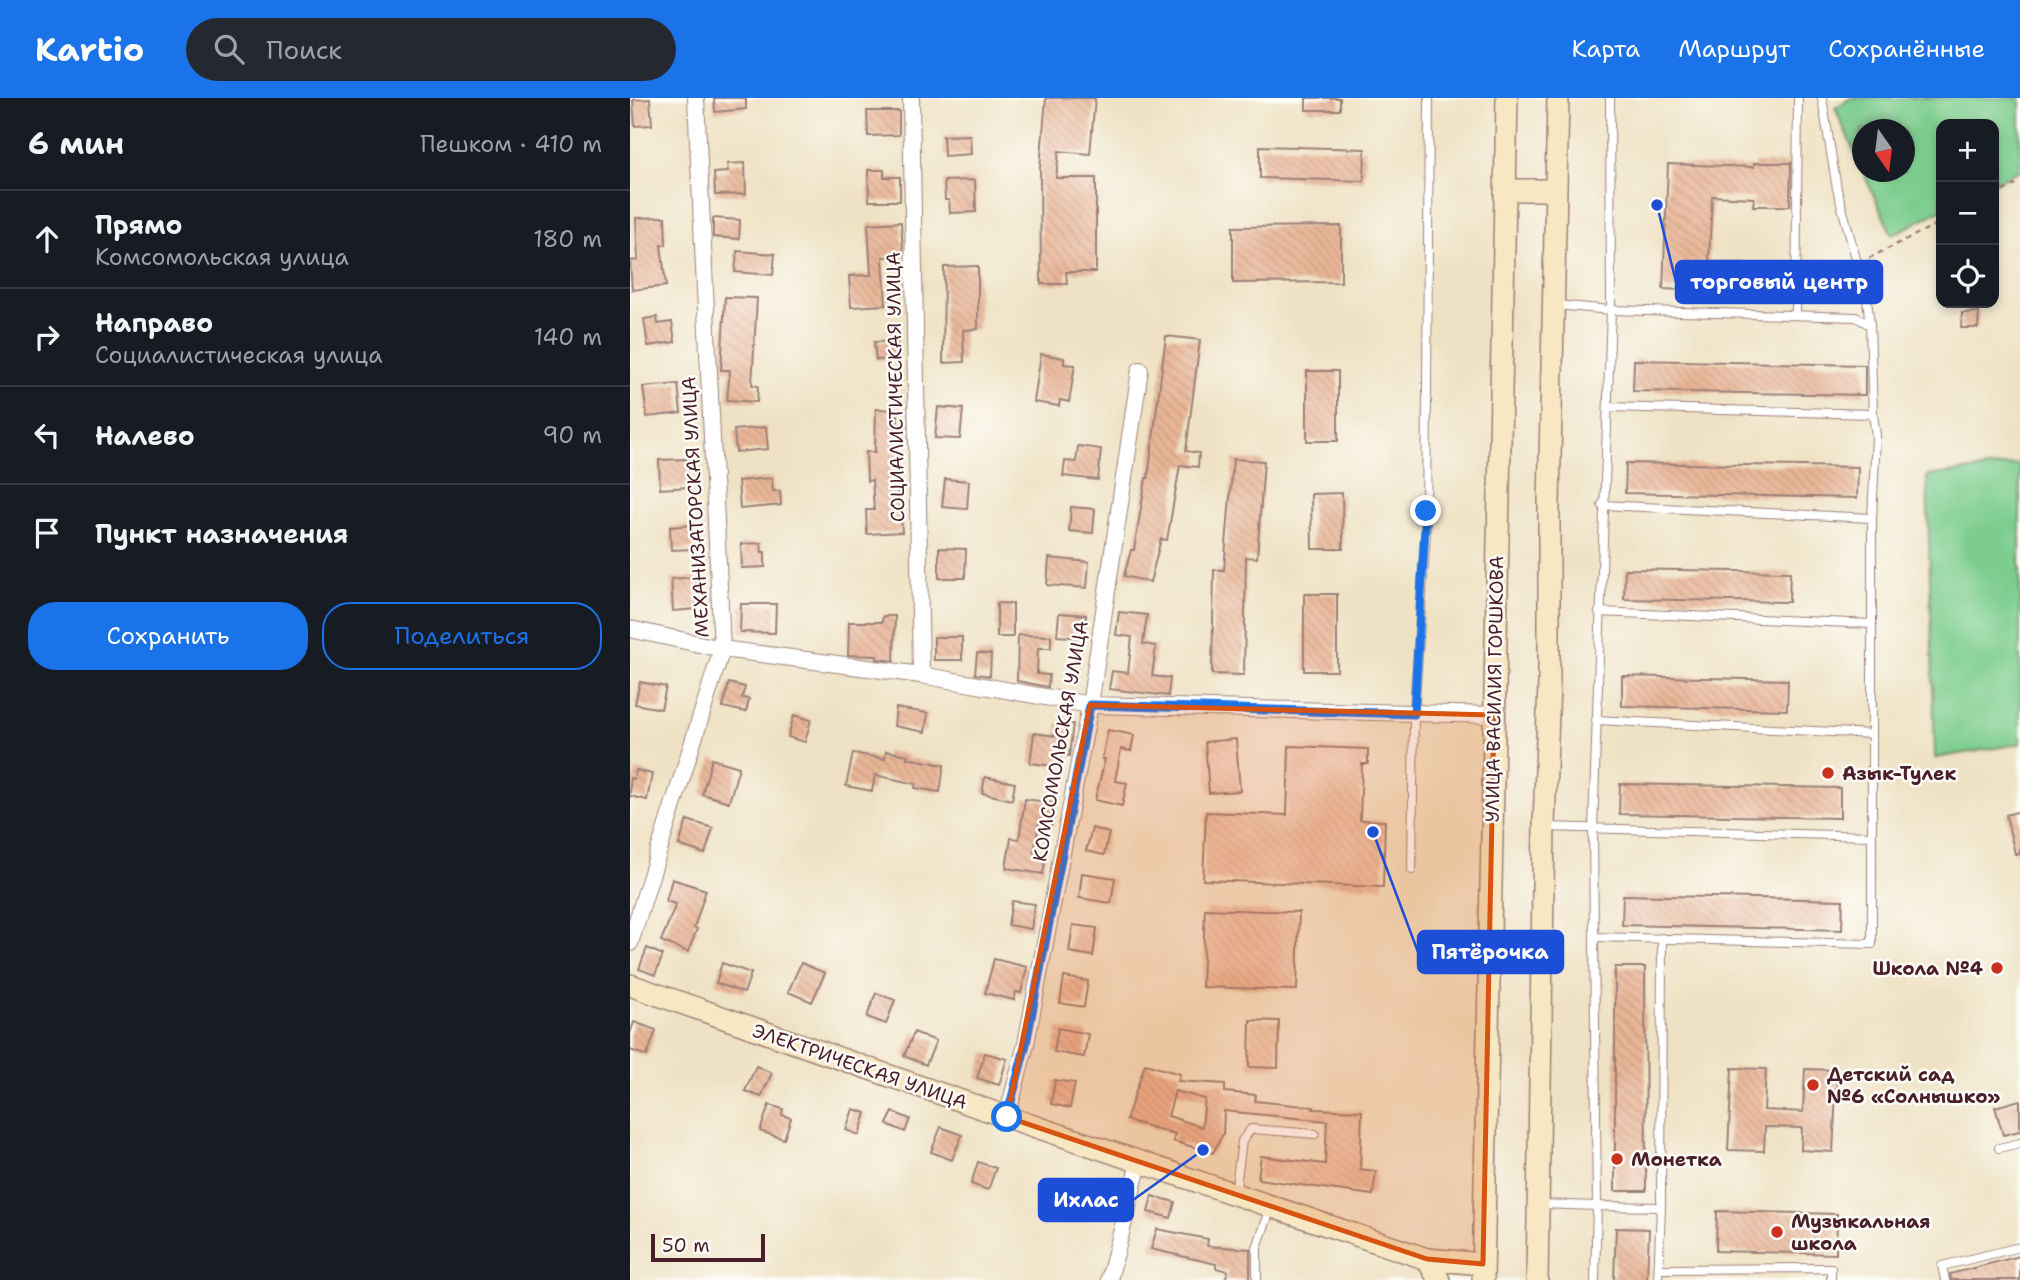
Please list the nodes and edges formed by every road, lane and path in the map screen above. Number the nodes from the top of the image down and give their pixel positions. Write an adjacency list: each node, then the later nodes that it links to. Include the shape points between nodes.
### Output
1 (696, 98): 27 (street, МЕХАНИЗАТОРСКАЯ УЛИЦА)
2 (911, 98): 28 (street, СОЦИАЛИСТИЧЕСКАЯ УЛИЦА)
3 (1429, 98): 30 (lane, via 1426,532)
4 (1507, 98): 10 (main road, УЛИЦА ВАСИЛИЯ ГОРШКОВА)
5 (1558, 98): 11 (main road)
6 (1611, 98): 16 (lane)
7 (1798, 98): 17 (lane)
8 (1822, 98): 14 (lane, via 1837,189)
9 (2020, 183): 12 (path)
10 (1505, 190): 11 (main road); 31 (main road, УЛИЦА ВАСИЛИЯ ГОРШКОВА)
11 (1556, 190): 15 (main road)
12 (1999, 193)
13 (1936, 224): 14 (path)
14 (1857, 263): 18 (lane)
15 (1553, 305): 16 (lane); 34 (main road)
16 (1611, 310): 17 (lane); 20 (lane)
17 (1797, 315): 18 (lane, via 1856,317)
18 (1870, 325): 21 (lane)
19 (1140, 370): 29 (street, КОМСОМОЛЬСКАЯ УЛИЦА)
20 (1608, 407): 21 (lane); 22 (lane)
21 (1873, 414): 23 (lane)
22 (1602, 505): 23 (lane); 24 (lane)
23 (1872, 518): 25 (lane)
24 (1599, 612): 25 (lane); 32 (lane)
25 (1872, 624): 33 (lane)
26 (630, 629): 27 (street)
27 (722, 649): 28 (street); 40 (street, МЕХАНИЗАТОРСКАЯ УЛИЦА)
28 (921, 676): 29 (street)
29 (1090, 705): 30 (street); 42 (street, КОМСОМОЛЬСКАЯ УЛИЦА, via 1026,1044)
30 (1414, 714): 31 (street); 37 (lane)
31 (1494, 715): 56 (main road, УЛИЦА ВАСИЛИЯ ГОРШКОВА)
32 (1596, 720): 33 (lane); 35 (lane)
33 (1872, 734): 36 (lane)
34 (1544, 826): 35 (lane); 48 (main road)
35 (1592, 829): 36 (lane); 38 (lane)
36 (1872, 836): 39 (lane, via 1872,944)
37 (1412, 870)
38 (1594, 937): 39 (lane); 50 (lane)
39 (1662, 939): 51 (lane)
40 (630, 943)
41 (630, 985): 42 (main road, ЭЛЕКТРИЧЕСКАЯ УЛИЦА)
42 (1007, 1117): 46 (main road, ЭЛЕКТРИЧЕСКАЯ УЛИЦА)
43 (1315, 1134): 47 (lane, via 1251,1129 1242,1141)
44 (2020, 1143): 45 (lane)
45 (1999, 1148)
46 (1139, 1163): 47 (main road, ЭЛЕКТРИЧЕСКАЯ УЛИЦА); 57 (street)
47 (1235, 1194): 49 (main road, ЭЛЕКТРИЧЕСКАЯ УЛИЦА)
48 (1538, 1203): 50 (lane); 60 (main road)
49 (1272, 1206): 53 (main road, ЭЛЕКТРИЧЕСКАЯ УЛИЦА); 58 (lane, via 1257,1247)
50 (1597, 1206): 51 (lane); 61 (lane)
51 (1661, 1207): 55 (lane)
52 (2020, 1247): 65 (lane, via 1942,1266)
53 (1427, 1259): 56 (main road, ЭЛЕКТРИЧЕСКАЯ УЛИЦА); 59 (main road)
54 (1755, 1268): 55 (lane); 63 (lane); 64 (lane, via 1831,1268)
55 (1658, 1269): 62 (lane)
56 (1483, 1272)
57 (1109, 1280)
58 (1257, 1280)
59 (1439, 1280)
60 (1537, 1280)
61 (1595, 1280)
62 (1658, 1280)
63 (1755, 1280)
64 (1831, 1280)
65 (1945, 1280)

